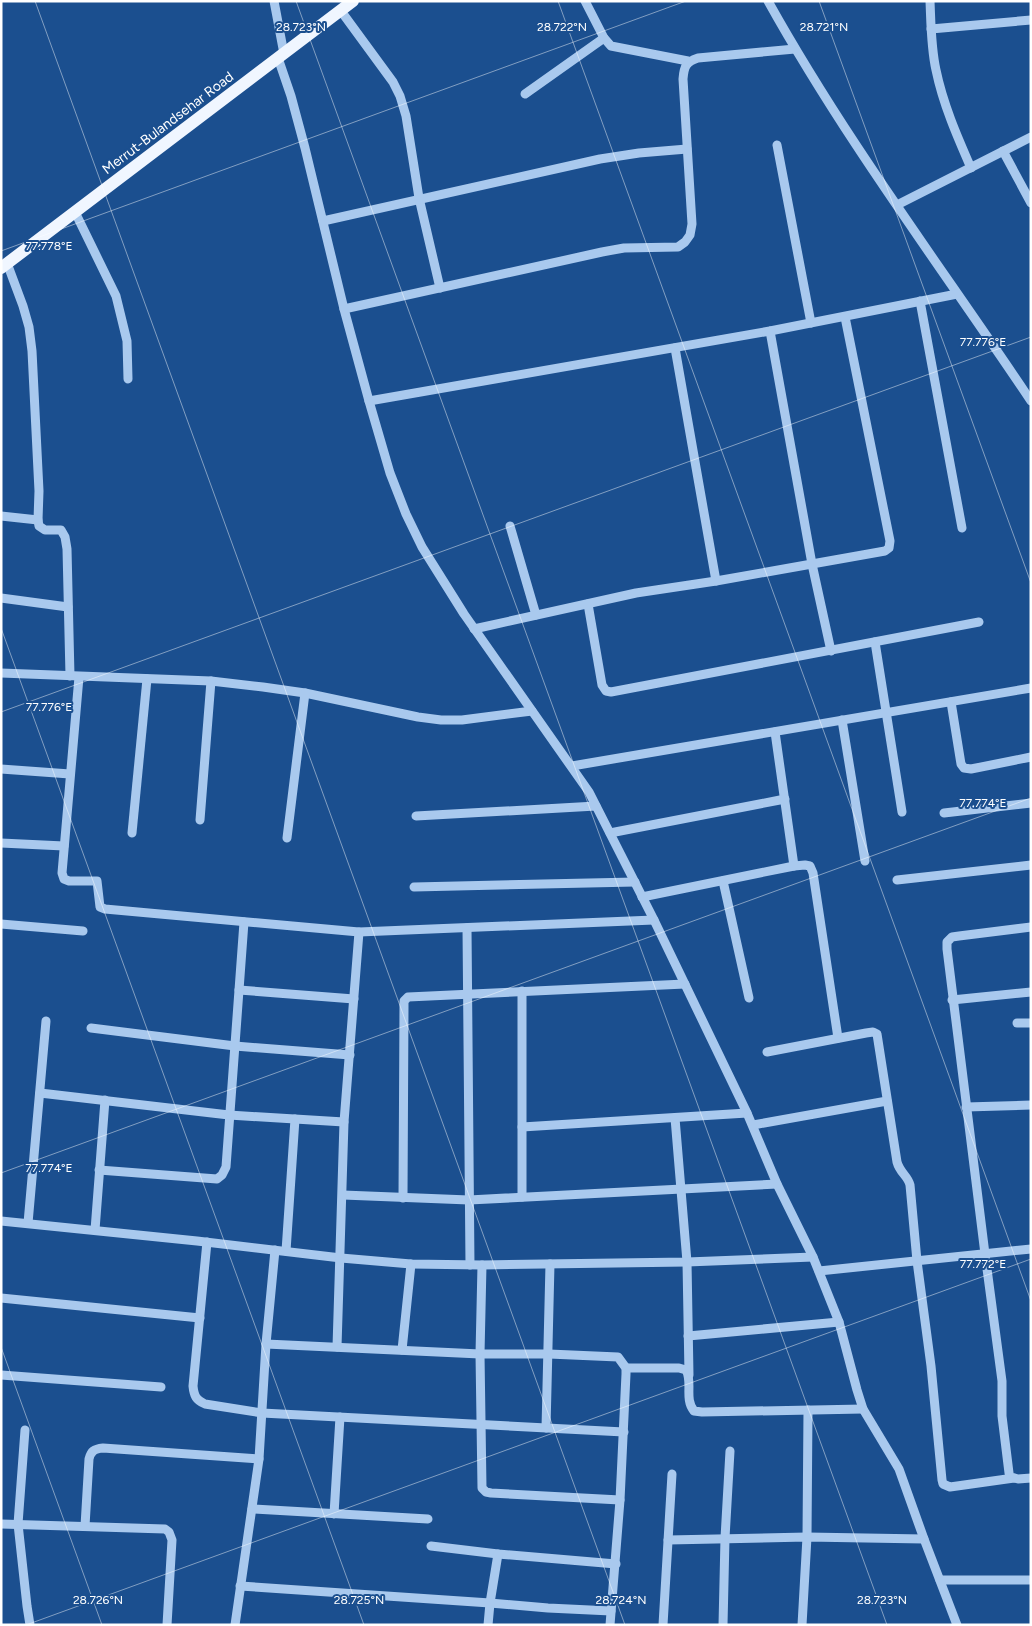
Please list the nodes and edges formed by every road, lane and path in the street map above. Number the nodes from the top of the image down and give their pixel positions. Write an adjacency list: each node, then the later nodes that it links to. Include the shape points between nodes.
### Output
1 (274, 1): 10 (street)
2 (585, 1): 8 (street)
3 (768, 1): 9 (street)
4 (930, 1): 7 (street)
5 (348, 4): 10 (main road, Merrut-Bulandsehar Road); 18 (street, via 400,96)
6 (1031, 20): 7 (street)
7 (931, 29): 17 (street, via 941,92)
8 (604, 38): 11 (street, via 611,46); 12 (street)
9 (795, 49): 11 (street); 20 (street)
10 (281, 56): 21 (main road, Merrut-Bulandsehar Road); 22 (street)
11 (688, 61): 15 (street, via 682,79)
12 (524, 94)
13 (1031, 137): 16 (street)
14 (777, 145): 29 (street)
15 (687, 149): 18 (street, via 600,159); 24 (street, via 692,224 686,242 678,247 610,250)
16 (1003, 151): 17 (street); 19 (street)
17 (971, 168): 20 (street)
18 (419, 198): 22 (street); 24 (street)
19 (1031, 203)
20 (897, 205): 25 (street)
21 (75, 212): 23 (main road, Merrut-Bulandsehar Road); 32 (street, via 116,296 127,340)
22 (323, 221): 27 (street)
23 (4, 265): 36 (street, via 27,320 32,351)
24 (440, 288): 27 (street)
25 (957, 294): 26 (street); 34 (street)
26 (920, 301): 28 (street); 38 (street)
27 (344, 309): 33 (street)
28 (845, 317): 29 (street); 39 (street, via 890,541 885,551)
29 (811, 323): 30 (street)
30 (770, 331): 31 (street); 39 (street)
31 (675, 348): 33 (street); 40 (street)
32 (128, 379)
33 (368, 401): 46 (street, via 406,514 422,547)
34 (1031, 401)
35 (1, 516): 36 (street)
36 (38, 520): 43 (street, via 39,526 45,530 62,530 65,537)
37 (510, 526): 44 (street)
38 (962, 528)
39 (812, 564): 40 (street); 48 (street)
40 (716, 581): 42 (street, via 660,588)
41 (1, 598): 43 (street)
42 (588, 604): 44 (street); 48 (street, via 602,685 611,692)
43 (68, 607): 50 (street)
44 (536, 615): 46 (street)
45 (979, 622): 47 (street)
46 (474, 629): 56 (street)
47 (875, 642): 48 (street); 57 (street)
48 (831, 651)
49 (1, 673): 50 (street)
50 (74, 676): 51 (street); 63 (street)
51 (147, 679): 52 (street); 71 (street)
52 (211, 681): 54 (street); 70 (street)
53 (1031, 688): 55 (street)
54 (304, 693): 56 (street, via 441,720); 73 (street)
55 (951, 702): 57 (street); 60 (street, via 964,768)
56 (532, 711): 61 (street)
57 (887, 713): 58 (street); 67 (street)
58 (842, 720): 59 (street); 76 (street)
59 (776, 732): 61 (street); 64 (street)
60 (1031, 757)
61 (572, 766): 66 (street)
62 (1, 769): 63 (street)
63 (70, 774): 75 (street)
64 (785, 799): 72 (street); 78 (street)
65 (1031, 803): 68 (street)
66 (596, 806): 69 (street); 72 (street)
67 (902, 812)
68 (944, 813)
69 (416, 816)
70 (200, 820)
71 (132, 833)
72 (610, 833): 81 (street)
73 (287, 838)
74 (1, 842): 75 (street)
75 (64, 846): 85 (street, via 64,879 97,881 100,907)
76 (865, 861)
77 (1031, 865): 79 (street)
78 (794, 866): 80 (street); 103 (street, via 810,866 813,873)
79 (897, 880)
80 (723, 881): 83 (street); 96 (street)
81 (635, 882): 82 (street); 83 (street)
82 (414, 887)
83 (642, 897): 84 (street)
84 (654, 920): 88 (street); 91 (street)
85 (244, 922): 90 (street); 92 (street)
86 (1, 924): 89 (street)
87 (1031, 927): 98 (street, via 959,936 947,942)
88 (467, 928): 90 (street); 95 (street)
89 (83, 931)
90 (359, 932): 97 (street)
91 (685, 984): 93 (street); 112 (street)
92 (239, 990): 97 (street); 104 (street)
93 (522, 991): 95 (street); 118 (street)
94 (1031, 992): 98 (street)
95 (467, 994): 124 (street, via 413,996 404,1001); 125 (street)
96 (749, 998)
97 (354, 999): 106 (street)
98 (952, 1000): 111 (street)
99 (46, 1021): 107 (street)
100 (1031, 1022): 101 (street)
101 (1017, 1023)
102 (91, 1028): 104 (street)
103 (838, 1038): 105 (street); 109 (street, via 877,1034)
104 (235, 1046): 106 (street); 113 (street)
105 (767, 1052)
106 (350, 1055): 116 (street)
107 (40, 1093): 108 (street); 127 (street)
108 (105, 1100): 113 (street); 119 (street)
109 (887, 1101): 117 (street); 136 (street, via 898,1167 909,1181)
110 (1031, 1105): 111 (street)
111 (966, 1107): 133 (street)
112 (747, 1113): 114 (street); 117 (street)
113 (229, 1115): 115 (street); 119 (street, via 226,1167 217,1178)
114 (675, 1118): 118 (street); 121 (street)
115 (295, 1119): 116 (street); 132 (street)
116 (344, 1122): 122 (street)
117 (753, 1125): 120 (street)
118 (522, 1127): 123 (street)
119 (99, 1170): 128 (street)
120 (778, 1184): 121 (street); 134 (street)
121 (682, 1189): 123 (street); 137 (street)
122 (343, 1196): 124 (street); 135 (street)
123 (522, 1197): 125 (street)
124 (402, 1198): 125 (street)
125 (469, 1200): 140 (street)
126 (1, 1221): 127 (street)
127 (28, 1224): 128 (street)
128 (95, 1230): 129 (street)
129 (207, 1242): 131 (street); 144 (street)
130 (1031, 1249): 133 (street)
131 (275, 1250): 132 (street); 147 (street)
132 (286, 1251): 135 (street)
133 (985, 1254): 136 (street); 167 (street, via 1002,1381 1002,1416 1009,1473)
134 (813, 1257): 137 (street); 142 (street)
135 (341, 1258): 138 (street); 148 (street)
136 (917, 1261): 142 (street); 167 (street, via 943,1484 950,1488)
137 (687, 1262): 139 (street); 146 (street)
138 (411, 1264): 140 (street); 149 (street)
139 (550, 1264): 141 (street); 151 (street)
140 (470, 1265): 141 (street)
141 (482, 1265): 150 (street)
142 (819, 1271): 145 (street)
143 (1, 1298): 144 (street)
144 (200, 1318): 158 (street, via 193,1386 197,1400)
145 (839, 1322): 146 (street); 156 (street)
146 (688, 1336): 154 (street)
147 (266, 1344): 148 (street); 158 (street)
148 (337, 1347): 149 (street)
149 (402, 1350): 150 (street)
150 (480, 1354): 151 (street); 160 (street)
151 (549, 1354): 152 (street, via 618,1357); 161 (street)
152 (626, 1368): 154 (street, via 679,1368); 163 (street)
153 (1, 1375): 155 (street)
154 (689, 1375): 157 (street, via 689,1405 694,1411)
155 (161, 1387)
156 (863, 1409): 157 (street); 178 (street, via 896,1461)
157 (808, 1410): 176 (street)
158 (262, 1413): 159 (street); 165 (street)
159 (340, 1417): 160 (street); 171 (street)
160 (482, 1425): 161 (street); 169 (street, via 481,1483 486,1492)
161 (546, 1428): 163 (street)
162 (25, 1430): 174 (street)
163 (624, 1432): 169 (street)
164 (730, 1451): 177 (street)
165 (259, 1459): 170 (street); 175 (street, via 96,1449 89,1460)
166 (672, 1474): 179 (street)
167 (1014, 1478): 168 (street)
168 (1031, 1478)
169 (620, 1500): 182 (street)
170 (252, 1510): 171 (street); 185 (street)
171 (334, 1514): 172 (street)
172 (428, 1519)
173 (1, 1524): 174 (street)
174 (18, 1524): 175 (street); 188 (street)
175 (86, 1526): 189 (street, via 165,1529 169,1532 172,1540)
176 (807, 1537): 177 (street); 178 (street); 195 (street)
177 (725, 1538): 179 (street); 194 (street)
178 (924, 1539): 183 (street)
179 (668, 1540): 193 (street)
180 (431, 1546): 181 (street)
181 (498, 1554): 182 (street); 186 (street)
182 (616, 1564): 187 (street)
183 (940, 1580): 184 (street); 196 (street)
184 (1031, 1580)
185 (240, 1586): 186 (street); 190 (street)
186 (490, 1603): 187 (street); 191 (street)
187 (611, 1611): 192 (street)
188 (30, 1625)
189 (167, 1625)
190 (235, 1625)
191 (488, 1625)
192 (610, 1625)
193 (663, 1625)
194 (723, 1625)
195 (802, 1625)
196 (957, 1625)

